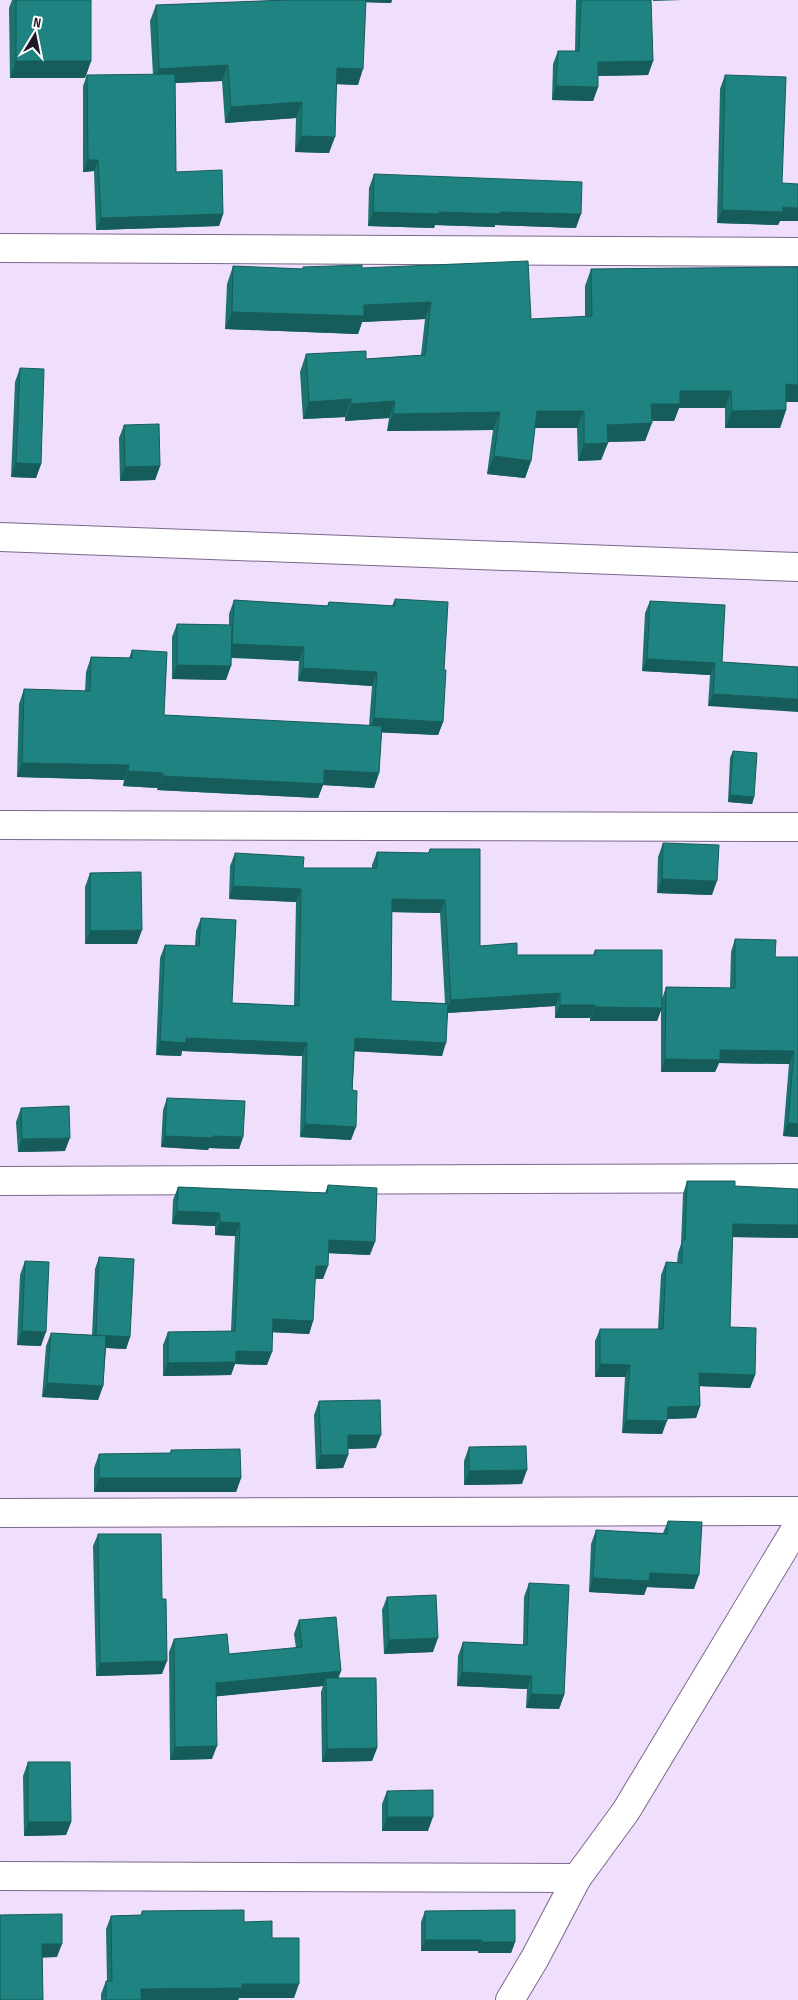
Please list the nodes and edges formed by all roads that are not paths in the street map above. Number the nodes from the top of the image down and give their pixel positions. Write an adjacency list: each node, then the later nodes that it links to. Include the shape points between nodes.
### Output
1 (0, 248): 2 (street)
2 (798, 252)
3 (0, 537): 4 (street)
4 (798, 567)
5 (0, 825): 6 (street)
6 (798, 827)
7 (798, 1178): 8 (street)
8 (0, 1181)
9 (798, 1511): 10 (street)
10 (0, 1514)
11 (798, 1525): 13 (street, via 626,1811)
12 (0, 1876): 13 (street)
13 (577, 1878): 14 (street)
14 (510, 2000)

